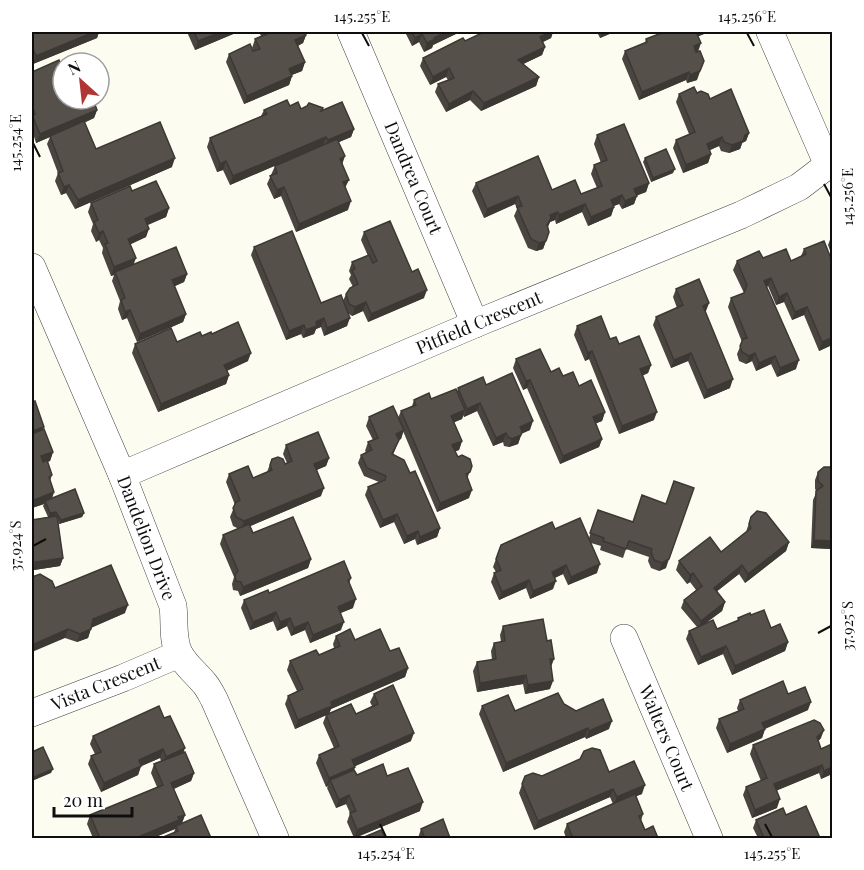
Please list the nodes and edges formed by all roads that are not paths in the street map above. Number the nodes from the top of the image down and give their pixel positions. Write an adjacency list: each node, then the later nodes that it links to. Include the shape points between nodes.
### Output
1 (351, 32): 5 (street, Dandrea Court)
2 (771, 32): 3 (street)
3 (830, 164): 5 (street, Pitfield Crescent, via 800,187 741,215)
4 (32, 267): 6 (street, Dandelion Drive)
5 (475, 324): 6 (street, Pitfield Crescent)
6 (122, 475): 8 (street, Dandelion Drive, via 173,606)
7 (624, 638): 11 (street, Walters Court)
8 (179, 654): 9 (street, Vista Crescent); 10 (street, via 214,699)
9 (32, 713)
10 (275, 838)
11 (709, 838)

